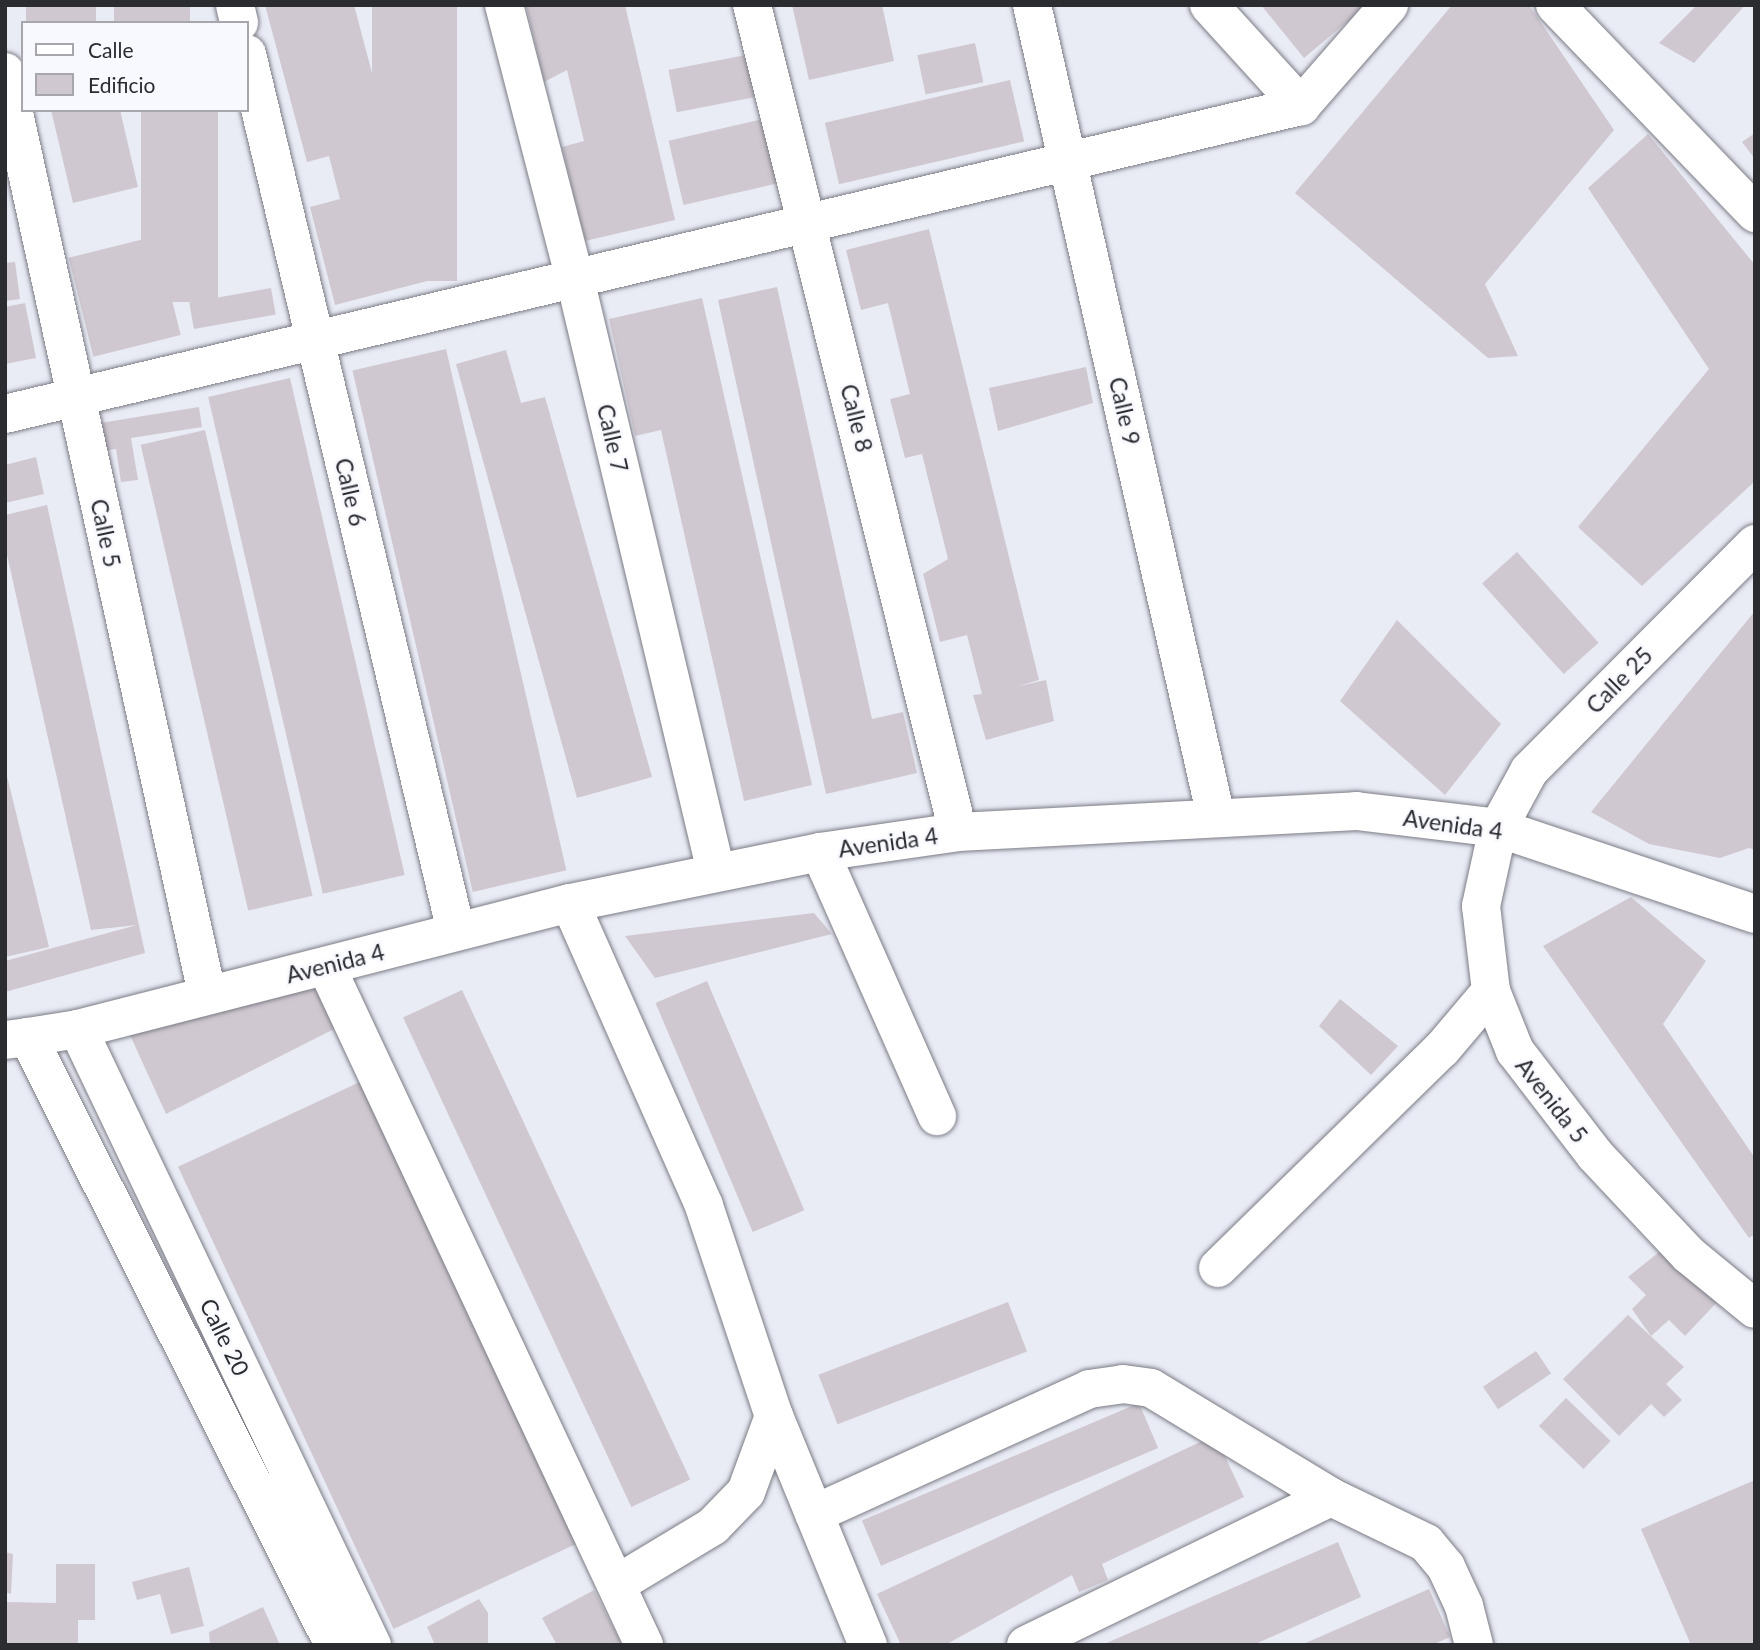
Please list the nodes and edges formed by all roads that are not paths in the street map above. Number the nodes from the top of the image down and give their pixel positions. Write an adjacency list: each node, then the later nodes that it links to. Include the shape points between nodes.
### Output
1 (504, 5): 13 (street, Calle 7)
2 (752, 5): 12 (street, Calle 8)
3 (1032, 5): 10 (street, Calle 9)
4 (1209, 5): 9 (street)
5 (1389, 5): 9 (street)
6 (1555, 5): 11 (street)
7 (248, 58): 14 (street, Calle 6)
8 (5, 72): 15 (street, Calle 5)
9 (1301, 106): 10 (street)
10 (1070, 161): 12 (street); 18 (street, Calle 9)
11 (1755, 213)
12 (809, 223): 13 (street); 20 (street, Calle 8)
13 (575, 279): 14 (street); 22 (street, Calle 7)
14 (315, 340): 15 (street); 25 (street, Calle 6)
15 (76, 397): 16 (street); 28 (street, Calle 5)
16 (5, 414)
17 (1755, 544): 19 (street, Calle 25, via 1529,771)
18 (1216, 817): 19 (street, Avenida 4, via 1356,811); 20 (street, Avenida 4)
19 (1498, 828): 24 (street, Avenida 4); 27 (street, Avenida 5, via 1481,906)
20 (958, 832): 21 (street, Avenida 4)
21 (820, 852): 22 (street, Avenida 4); 31 (street)
22 (716, 872): 23 (street, Avenida 4)
23 (570, 904): 25 (street, Avenida 4); 34 (street, via 704,1206)
24 (1755, 914)
25 (456, 931): 26 (street, Avenida 4)
26 (326, 966): 28 (street, Avenida 4); 37 (street)
27 (1491, 991): 32 (street, via 1442,1049); 33 (street, Avenida 5, via 1515,1051 1595,1155 1689,1255)
28 (207, 994): 29 (street, Avenida 4)
29 (78, 1029): 30 (street, Avenida 4); 39 (street, Calle 20)
30 (17, 1038): 38 (street, Calle 20)
31 (937, 1116)
32 (1218, 1268)
33 (1755, 1309)
34 (774, 1416): 36 (street); 37 (street, via 746,1492 713,1526)
35 (1331, 1497): 36 (street, via 1151,1388 1123,1384 1089,1389); 42 (street); 43 (street, via 1426,1543 1446,1567 1464,1606)
36 (814, 1514): 41 (street)
37 (617, 1584): 40 (street)
38 (334, 1645)
39 (372, 1645)
40 (644, 1645)
41 (868, 1645)
42 (1026, 1645)
43 (1474, 1645)

